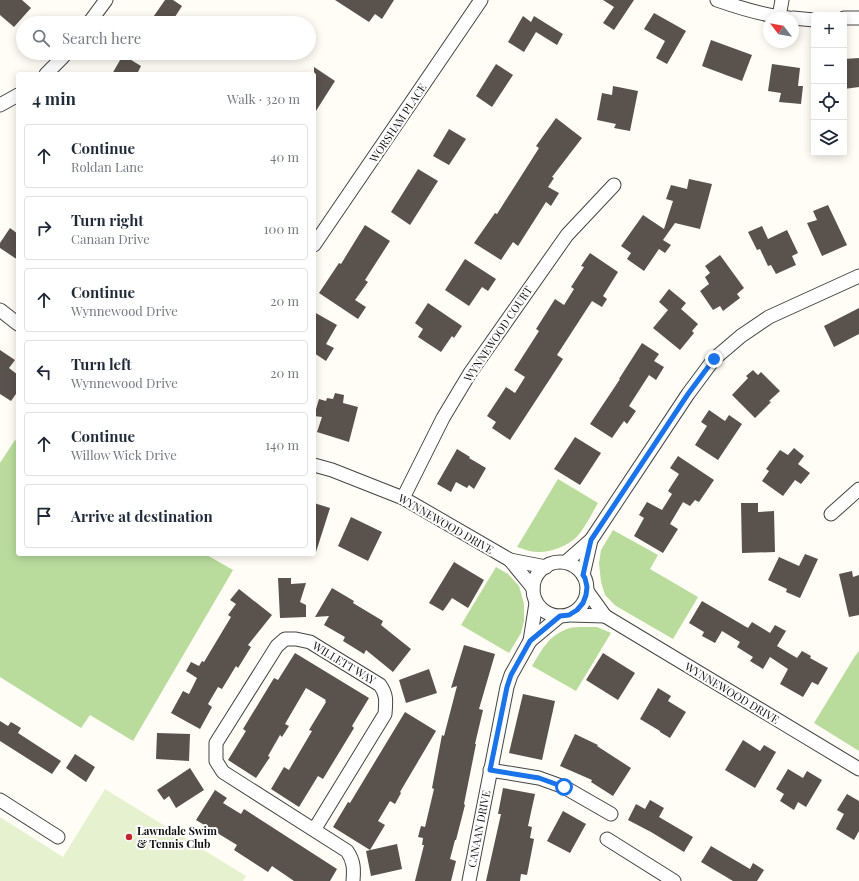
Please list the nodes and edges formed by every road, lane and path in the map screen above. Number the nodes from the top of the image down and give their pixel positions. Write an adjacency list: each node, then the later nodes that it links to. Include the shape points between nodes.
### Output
1 (106, 0): 7 (street)
2 (481, 0): 17 (street, WORSHAM PLACE)
3 (717, 0): 6 (street)
4 (782, 0): 5 (street)
5 (783, 12)
6 (763, 13)
7 (94, 16)
8 (847, 18): 9 (street)
9 (859, 18)
10 (799, 19): 11 (street)
11 (811, 20)
12 (60, 60): 13 (street)
13 (48, 72)
14 (16, 96): 15 (street)
15 (0, 106)
16 (614, 185): 23 (street, WYNNEWOOD COURT, via 567,235 470,373 443,418)
17 (316, 242)
18 (859, 276): 25 (street, via 769,316 714,359)
19 (0, 310): 20 (street)
20 (16, 322)
21 (316, 466): 23 (street, WYNNEWOOD DRIVE)
22 (859, 488): 24 (street)
23 (403, 498): 26 (street, WYNNEWOOD DRIVE)
24 (831, 514)
25 (591, 540): 27 (street); 29 (street)
26 (510, 560): 28 (street, WYNNEWOOD DRIVE); 30 (street, WYNNEWOOD DRIVE)
27 (566, 562): 28 (street, WYNNEWOOD DRIVE); 29 (street)
28 (546, 566): 30 (street, via 536,576)
29 (583, 575): 31 (street, WYNNEWOOD DRIVE)
30 (533, 588): 32 (street, WYNNEWOOD DRIVE)
31 (587, 591): 33 (street, via 583,603 577,610); 34 (street, WYNNEWOOD DRIVE)
32 (536, 603): 33 (street, WYNNEWOOD DRIVE, via 551,614); 35 (street, CANAAN DRIVE)
33 (564, 615): 34 (street, WYNNEWOOD DRIVE); 35 (street, CANAAN DRIVE)
34 (605, 616): 36 (street, WYNNEWOOD DRIVE)
35 (530, 641): 37 (street, CANAAN DRIVE, via 507,687)
36 (859, 769)
37 (490, 770): 39 (street, via 539,778 564,787); 44 (street, CANAAN DRIVE)
38 (0, 800): 41 (street)
39 (610, 814)
40 (314, 830): 40 (street, WILLETT WAY, via 224,772 216,761 216,743 277,646 285,639 310,642 380,685 385,692 385,714); 43 (street, WILLETT WAY, via 351,857)
41 (58, 837)
42 (607, 839): 45 (street)
43 (353, 881)
44 (469, 881)
45 (674, 881)

